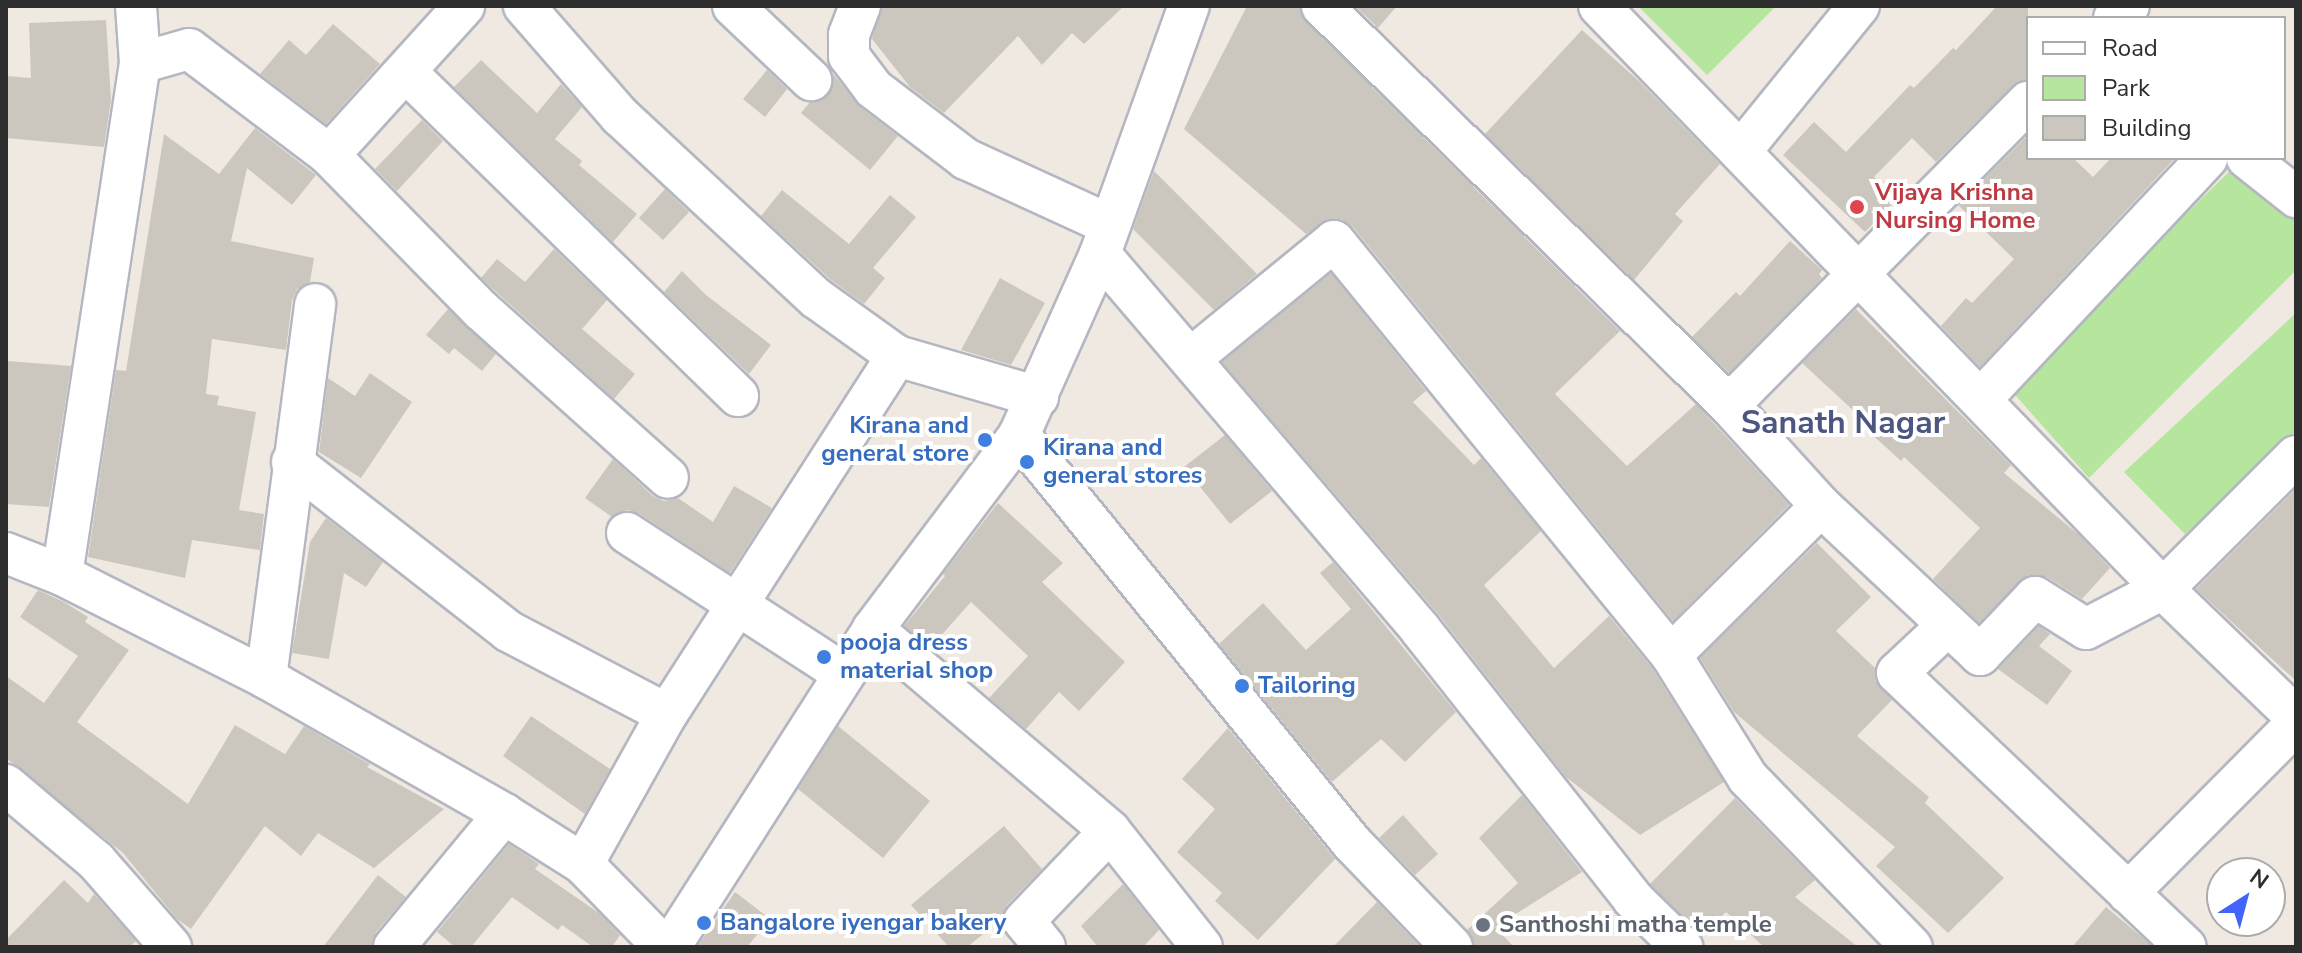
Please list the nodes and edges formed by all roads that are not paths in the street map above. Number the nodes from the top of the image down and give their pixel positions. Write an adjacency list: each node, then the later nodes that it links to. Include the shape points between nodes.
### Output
1 (136, 6): 10 (street)
2 (464, 6): 11 (street)
3 (524, 6): 22 (street, via 620,116 816,298)
4 (733, 6): 12 (street)
5 (860, 6): 19 (street, via 849,35 849,56 874,89 966,159)
6 (1189, 6): 19 (street)
7 (1322, 6): 27 (street)
8 (1599, 6): 14 (street)
9 (1859, 6): 14 (street)
10 (140, 63): 15 (street, via 189,49); 35 (street)
11 (406, 72): 15 (street); 24 (street)
12 (811, 80)
13 (2026, 104): 20 (street)
14 (1741, 151): 20 (street)
15 (329, 155): 31 (street, via 481,310)
16 (2205, 160): 26 (street)
17 (2250, 160): 18 (street)
18 (2296, 197)
19 (1105, 240): 23 (street); 25 (street)
20 (1857, 272): 26 (street); 27 (street)
21 (315, 304): 30 (street)
22 (897, 356): 25 (street); 37 (street)
23 (1190, 359): 40 (street, via 1334,241); 57 (street, via 1420,629 1633,899)
24 (738, 396)
25 (1038, 397): 28 (street)
26 (1982, 398): 36 (street)
27 (1729, 405): 32 (street)
28 (1019, 435): 39 (street); 56 (street, via 1352,843)
29 (2296, 456): 36 (street)
30 (292, 462): 42 (street); 43 (street, via 508,631)
31 (668, 478)
32 (1821, 506): 38 (street); 40 (street)
33 (627, 533): 37 (street)
34 (6, 553): 35 (street)
35 (62, 575): 42 (street)
36 (2163, 589): 38 (street, via 2086,629 2035,597 1980,655); 44 (street)
37 (737, 605): 41 (street); 43 (street)
38 (1946, 627): 50 (street, via 1897,673)
39 (873, 629): 41 (street); 48 (street)
40 (1671, 655): 58 (street, via 1748,778)
41 (844, 674): 53 (street)
42 (266, 678): 47 (street)
43 (667, 714): 49 (street)
44 (2296, 717)
45 (2296, 724): 50 (street)
46 (6, 785): 51 (street, via 96,861)
47 (504, 814): 49 (street); 52 (street)
48 (1110, 831): 54 (street, via 1024,921); 55 (street)
49 (583, 864): 53 (street)
50 (2128, 893): 59 (street)
51 (171, 947)
52 (394, 947)
53 (667, 947)
54 (1045, 947)
55 (1202, 947)
56 (1452, 947)
57 (1682, 947)
58 (1912, 947)
59 (2186, 947)

